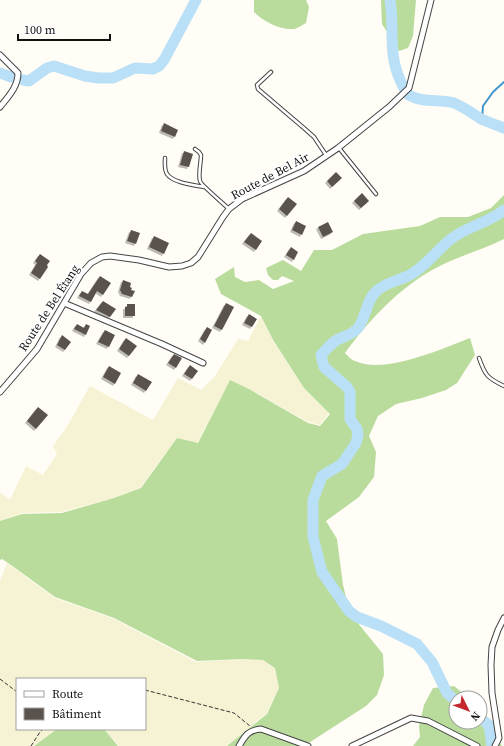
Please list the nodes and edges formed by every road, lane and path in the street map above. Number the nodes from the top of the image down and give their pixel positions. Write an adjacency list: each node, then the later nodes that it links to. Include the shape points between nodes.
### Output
1 (431, 0): 5 (street, Route de Bel Air, via 409,88)
2 (0, 55): 4 (street, via 18,73 18,81)
3 (271, 72): 7 (lane, via 257,85 258,89 314,137)
4 (0, 107)
5 (338, 148): 7 (street, Route de Bel Air); 10 (lane)
6 (196, 149): 9 (lane, via 201,155 200,182)
7 (326, 155): 11 (street, Route de Bel Air, via 304,171 242,199)
8 (165, 158): 9 (lane, via 165,169 171,178)
9 (204, 187): 11 (lane)
10 (376, 194)
11 (229, 209): 12 (street, Route de Bel Air, via 198,257 191,263 169,267 139,260)
12 (102, 257): 13 (street, Route de Bel Étang, via 91,263 81,274)
13 (64, 303): 15 (street); 17 (street, Route de Bel Étang, via 38,349)
14 (479, 358): 16 (lane, via 488,378)
15 (203, 363)
16 (504, 386)
17 (0, 392)
18 (504, 618): 29 (street, via 492,648 492,693 499,738)
19 (0, 679): 21 (path)
20 (146, 690): 22 (path, via 234,713)
21 (16, 691)
22 (253, 729): 25 (street, via 245,734); 26 (street, via 261,729)
23 (42, 730): 24 (path)
24 (31, 746)
25 (239, 746)
26 (308, 746)
27 (352, 746): 28 (street, via 411,718 428,720)
28 (477, 746)
29 (495, 746)

